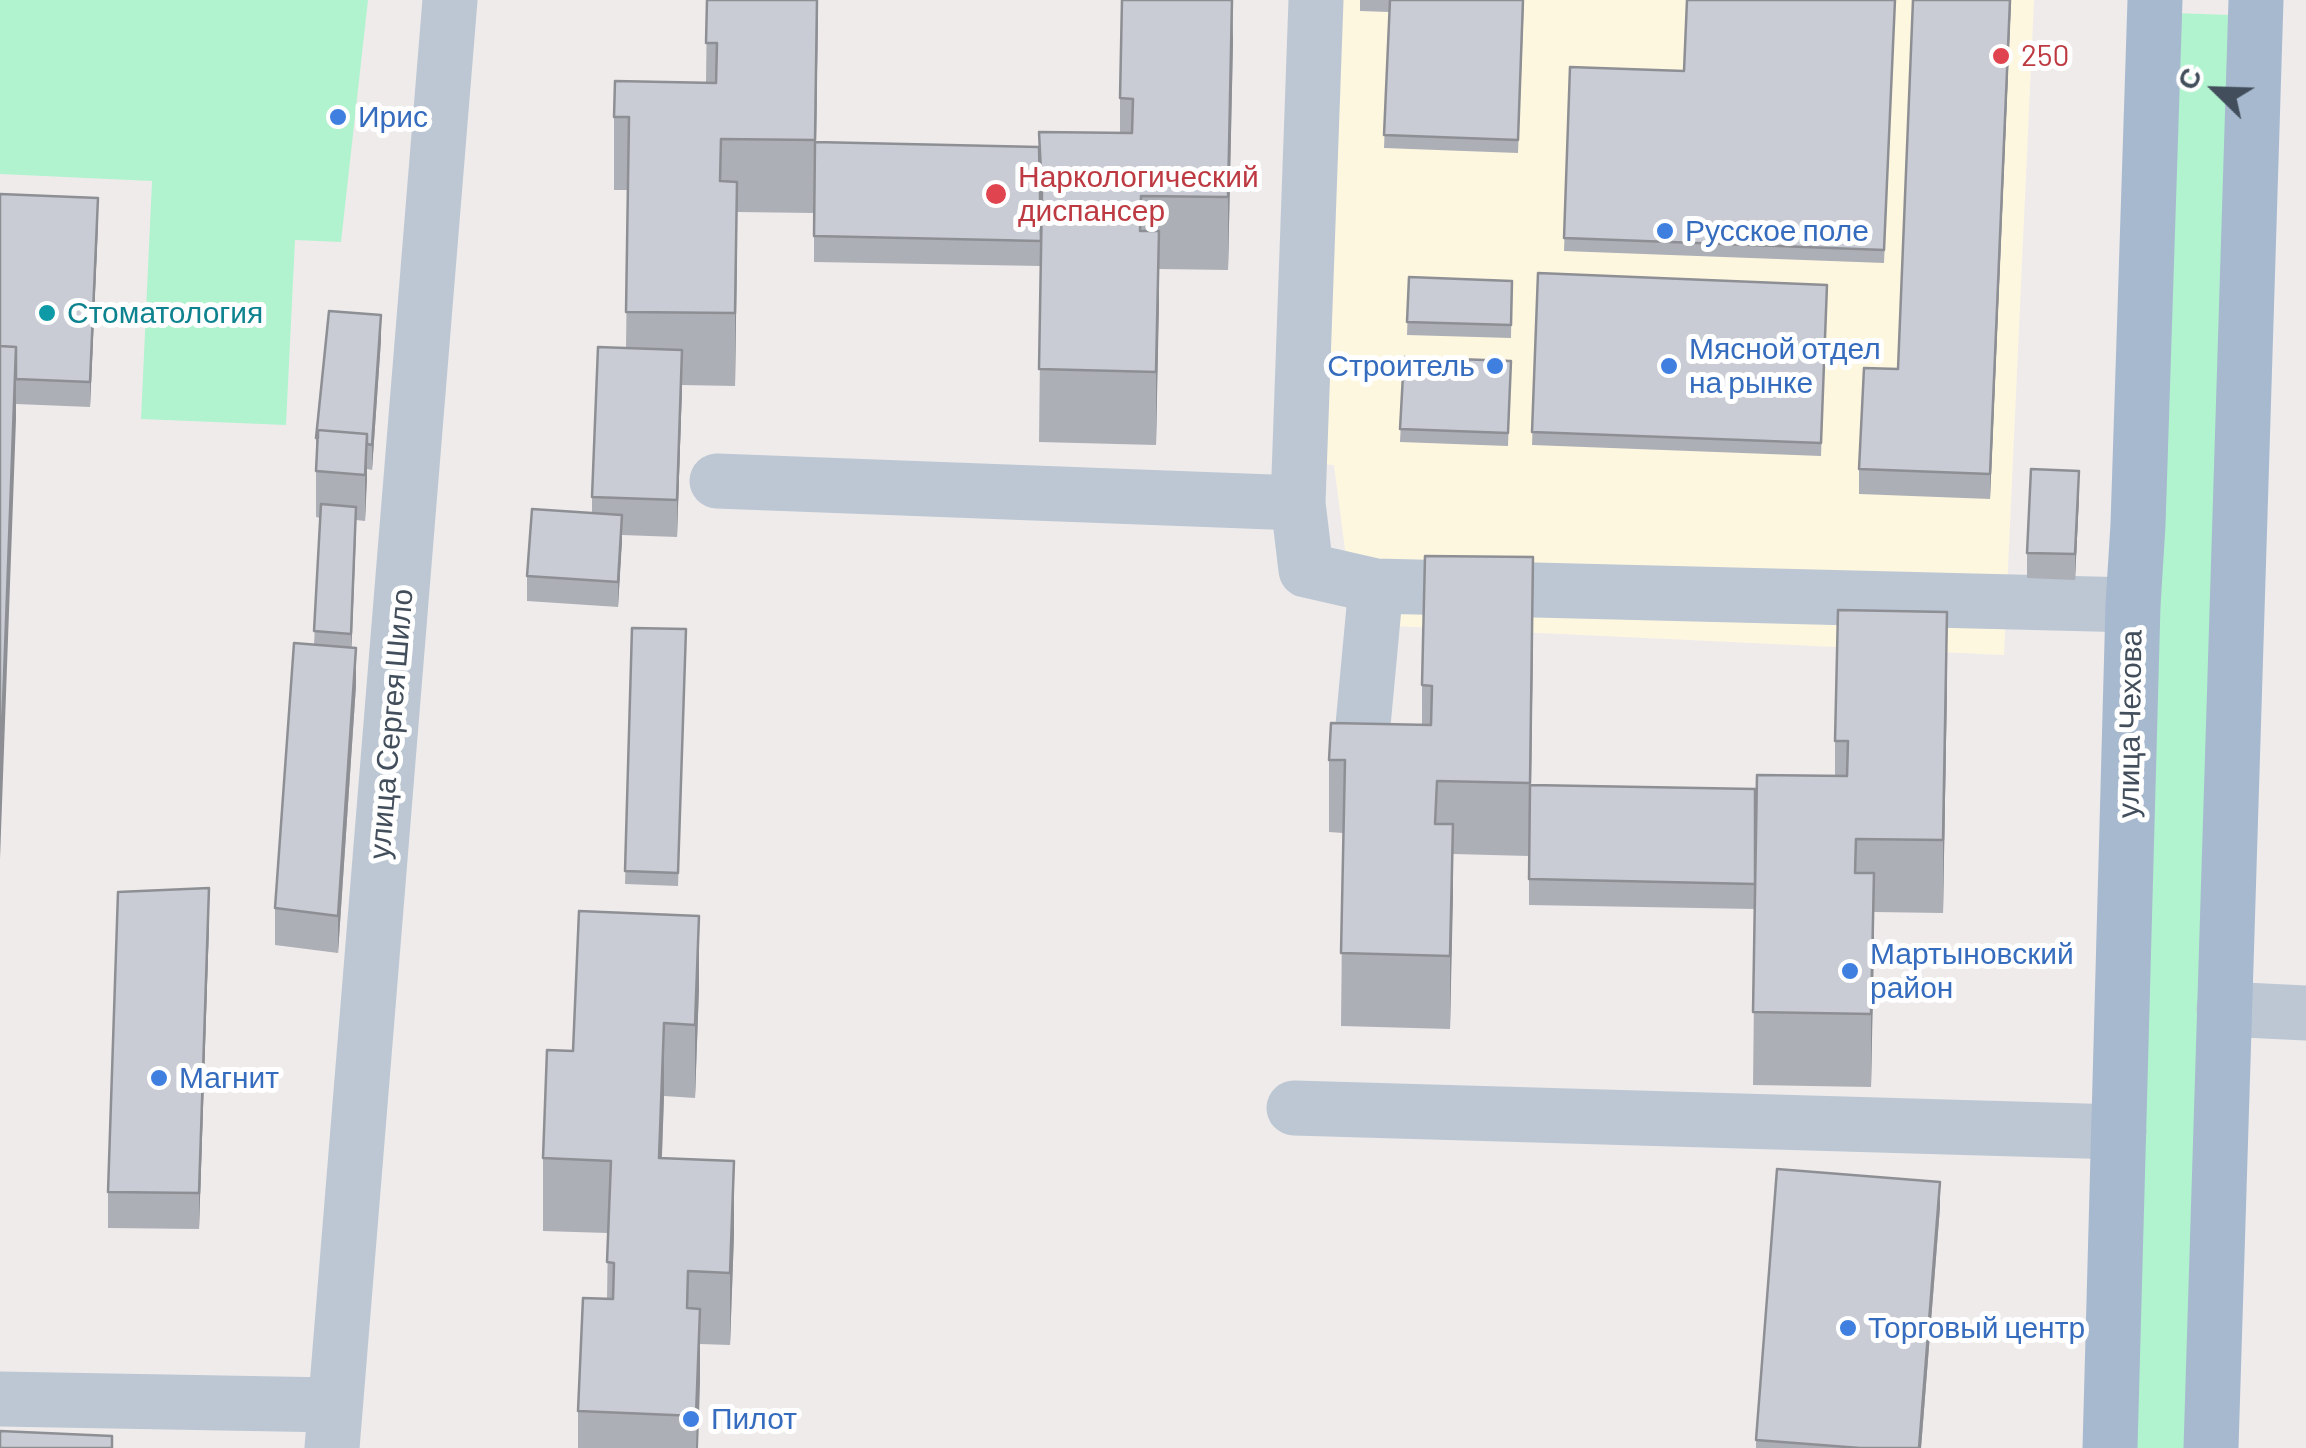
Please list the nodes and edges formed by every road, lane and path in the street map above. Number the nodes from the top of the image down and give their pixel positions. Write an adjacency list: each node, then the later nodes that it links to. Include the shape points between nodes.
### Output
1 (450, 0): 16 (street, улица Сергея Шило)
2 (1316, 0): 6 (street)
3 (2155, 0): 8 (main road, улица Чехова)
4 (2256, 0): 10 (main road)
5 (717, 480): 6 (street)
6 (1298, 503): 7 (street, via 1306,570)
7 (1376, 586): 8 (street); 9 (street)
8 (2132, 605): 13 (main road, улица Чехова)
9 (1364, 725)
10 (2224, 1010): 11 (street); 18 (main road)
11 (2306, 1013)
12 (1294, 1108): 13 (street)
13 (2119, 1132): 17 (main road, улица Чехова)
14 (0, 1399): 15 (street)
15 (168, 1425): 16 (street)
16 (334, 1427)
17 (2110, 1448)
18 (2211, 1448)

